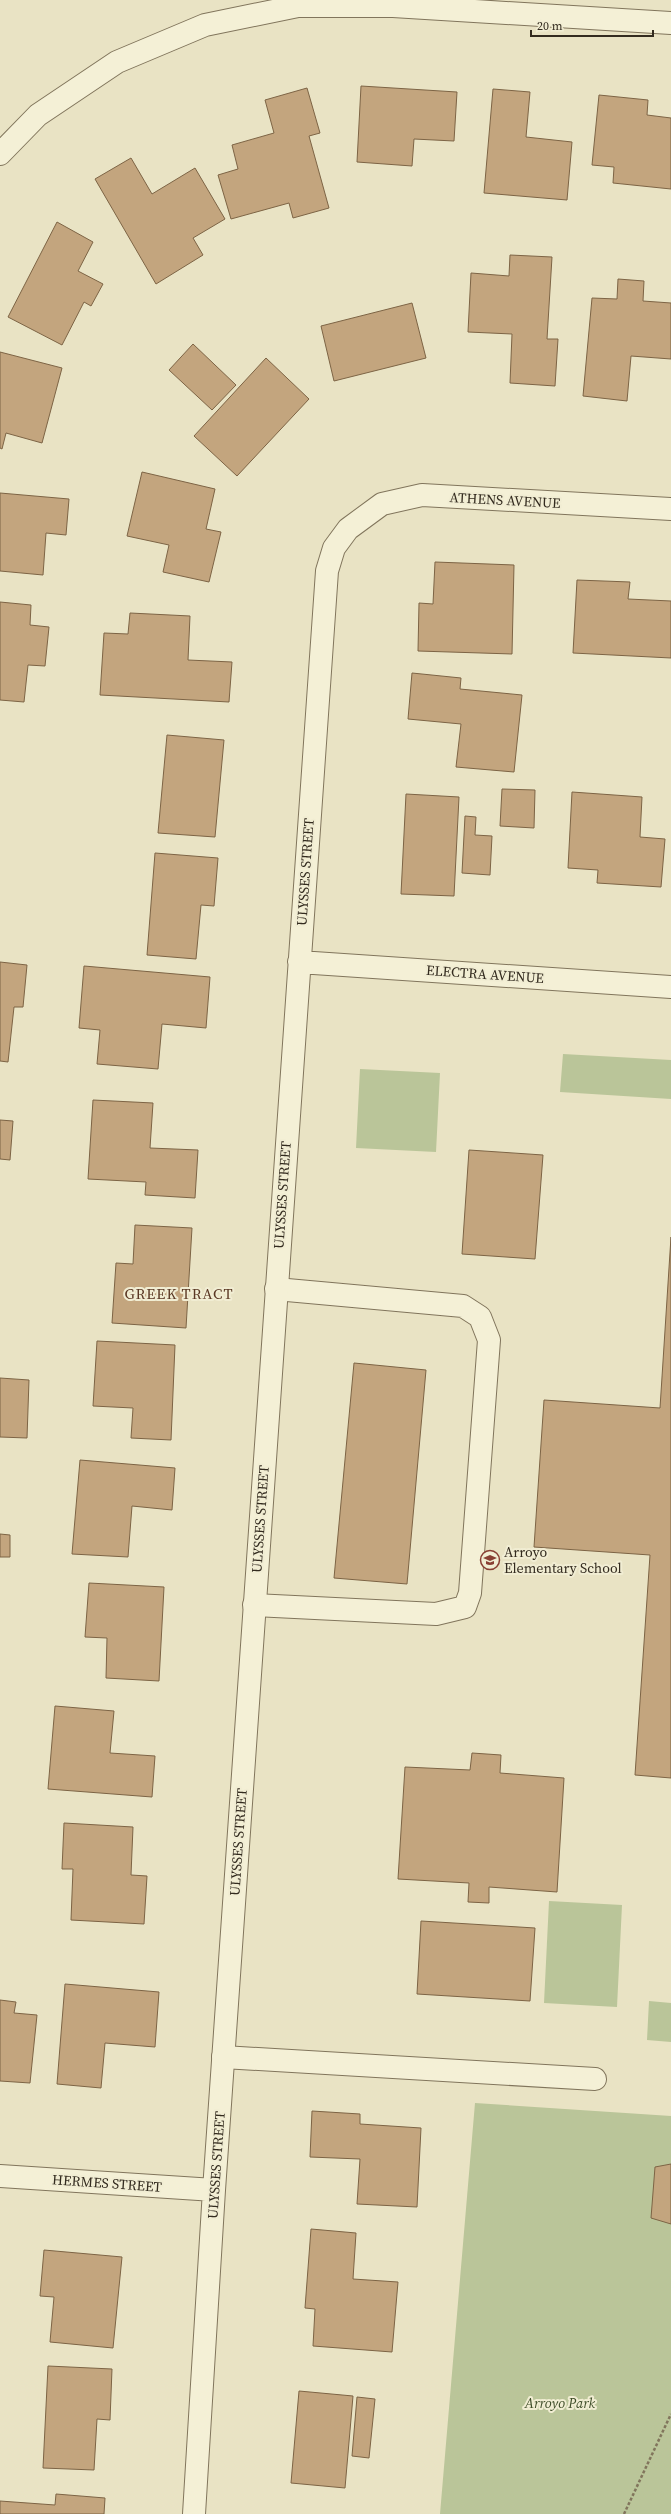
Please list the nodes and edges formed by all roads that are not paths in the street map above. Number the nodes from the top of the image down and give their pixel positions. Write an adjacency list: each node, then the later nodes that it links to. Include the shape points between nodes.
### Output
1 (671, 23): 2 (street, via 393,6 298,6 205,25 118,62 38,115)
2 (0, 154)
3 (671, 509): 4 (street, ATHENS AVENUE, via 422,495 382,504)
4 (348, 529): 5 (street, ULYSSES STREET, via 334,548 326,572)
5 (299, 962): 6 (street, ELECTRA AVENUE); 7 (street, ULYSSES STREET)
6 (671, 987)
7 (276, 1288): 8 (street, ULYSSES STREET); 8 (street, via 463,1306 480,1318 489,1340 470,1593 465,1607 436,1614)
8 (254, 1605): 9 (street, ULYSSES STREET)
9 (223, 2057): 10 (street); 12 (street, ULYSSES STREET)
10 (595, 2079)
11 (0, 2176): 12 (street, HERMES STREET)
12 (214, 2190): 13 (street, ULYSSES STREET)
13 (194, 2514)

